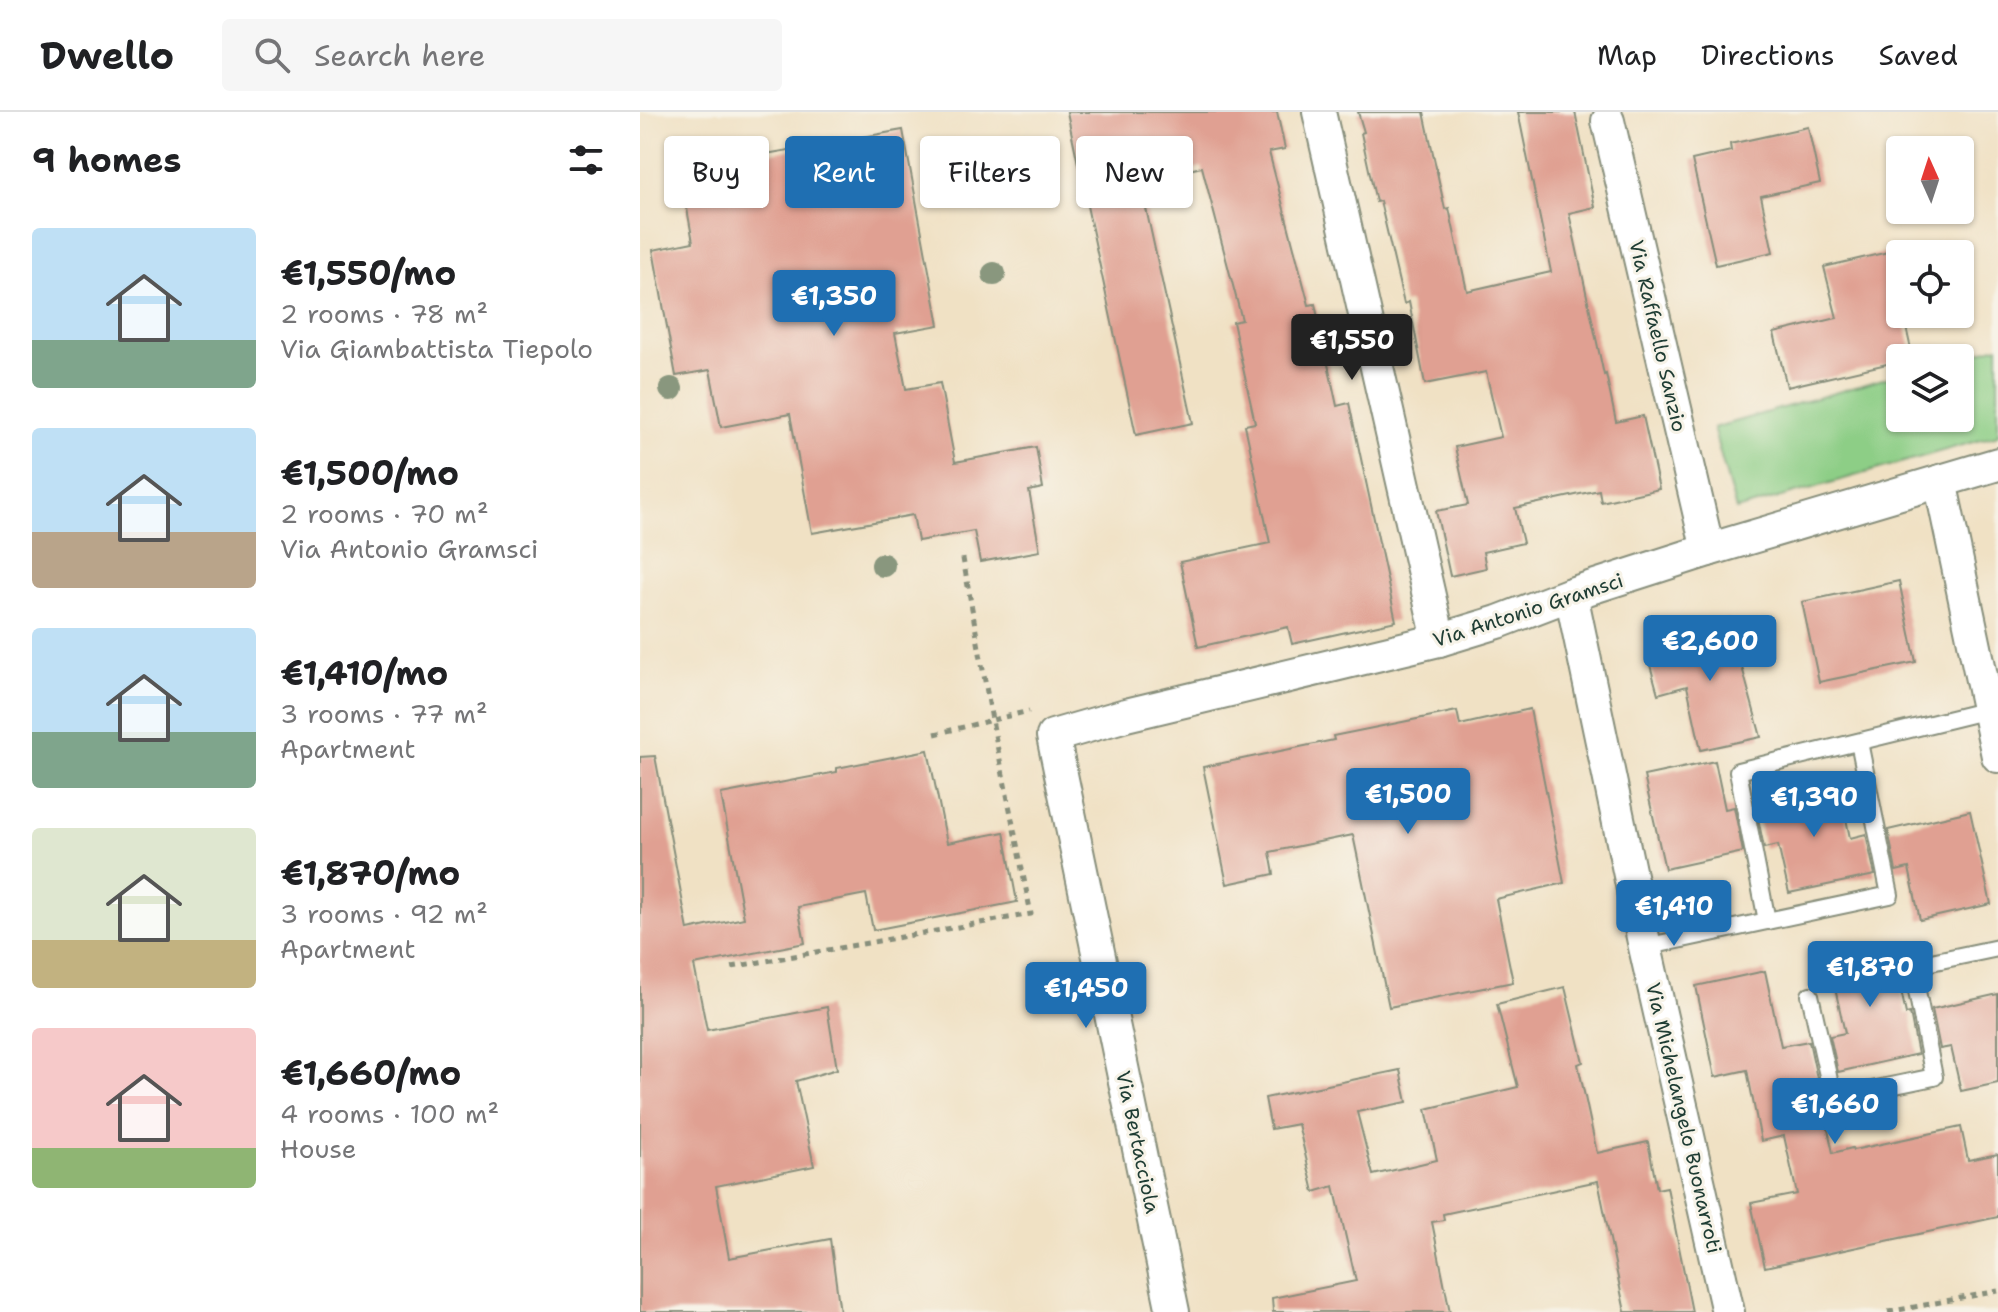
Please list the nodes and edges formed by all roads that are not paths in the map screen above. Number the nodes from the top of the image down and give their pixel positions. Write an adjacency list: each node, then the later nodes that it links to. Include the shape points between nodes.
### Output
1 (1319, 112): 7 (street)
2 (1608, 121): 5 (street, Via Raffaello Sanzio)
3 (1998, 464): 4 (street, Via Antonio Gramsci)
4 (1940, 481): 5 (street, Via Antonio Gramsci); 8 (street)
5 (1708, 550): 6 (street, Via Antonio Gramsci)
6 (1571, 594): 7 (street, Via Antonio Gramsci); 13 (street, Via Michelangelo Buonarroti)
7 (1439, 640): 9 (street, Via Antonio Gramsci)
8 (1988, 710): 10 (lane); 11 (street)
9 (1053, 736): 16 (street, Via Bertacciola)
10 (1859, 742): 12 (lane, via 1738,771); 12 (lane, via 1890,895)
11 (1998, 756)
12 (1767, 921): 13 (lane)
13 (1645, 947): 17 (street, Via Michelangelo Buonarroti)
14 (1998, 948): 15 (lane, via 1912,966 1934,1077 1833,1098)
15 (1810, 995)
16 (1173, 1312)
17 (1728, 1312)

